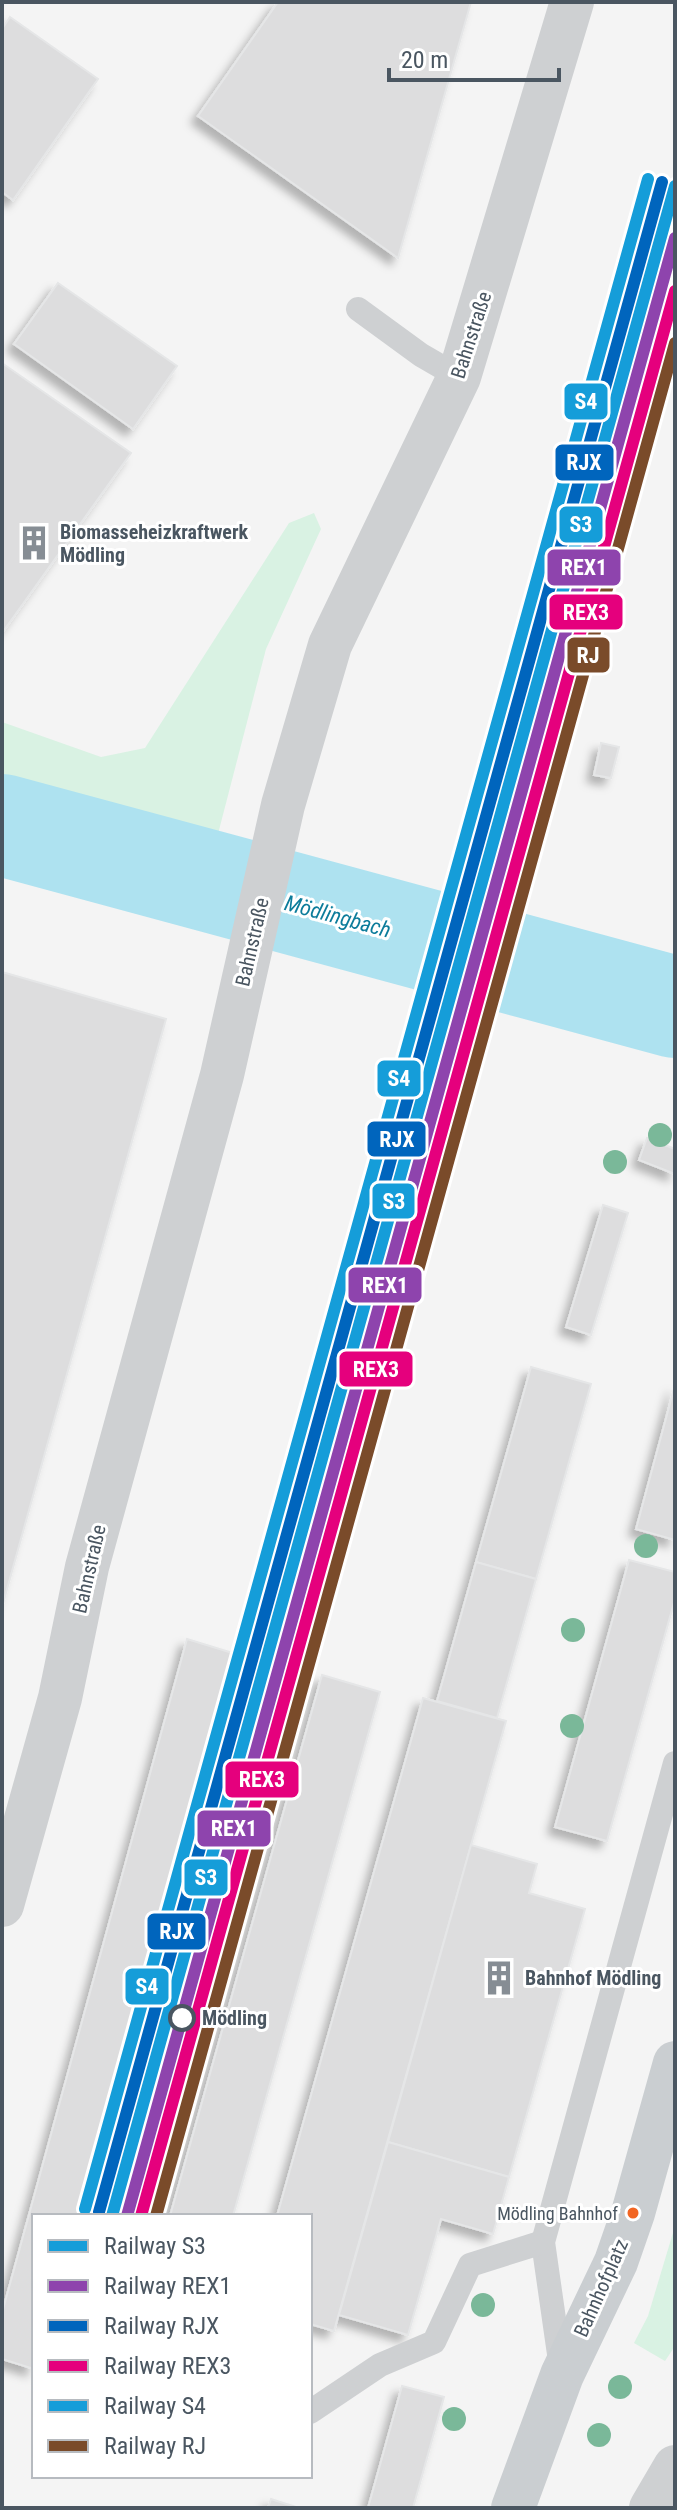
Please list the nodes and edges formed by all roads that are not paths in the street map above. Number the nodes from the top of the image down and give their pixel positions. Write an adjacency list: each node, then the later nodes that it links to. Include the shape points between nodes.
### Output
1 (572, 2): 3 (street, Bahnstraße)
2 (358, 309): 3 (lane)
3 (459, 377): 5 (street, Bahnstraße, via 330,645 283,805 230,1040)
4 (675, 1763): 7 (lane)
5 (2, 1905)
6 (675, 2063): 8 (main road, Bahnhofplatz, via 616,2262)
7 (543, 2242): 8 (lane); 9 (lane, via 470,2265 434,2342 380,2365)
8 (562, 2375): 11 (main road, Bahnhofplatz)
9 (312, 2411)
10 (675, 2467): 12 (street)
11 (513, 2508)
12 (651, 2508)

